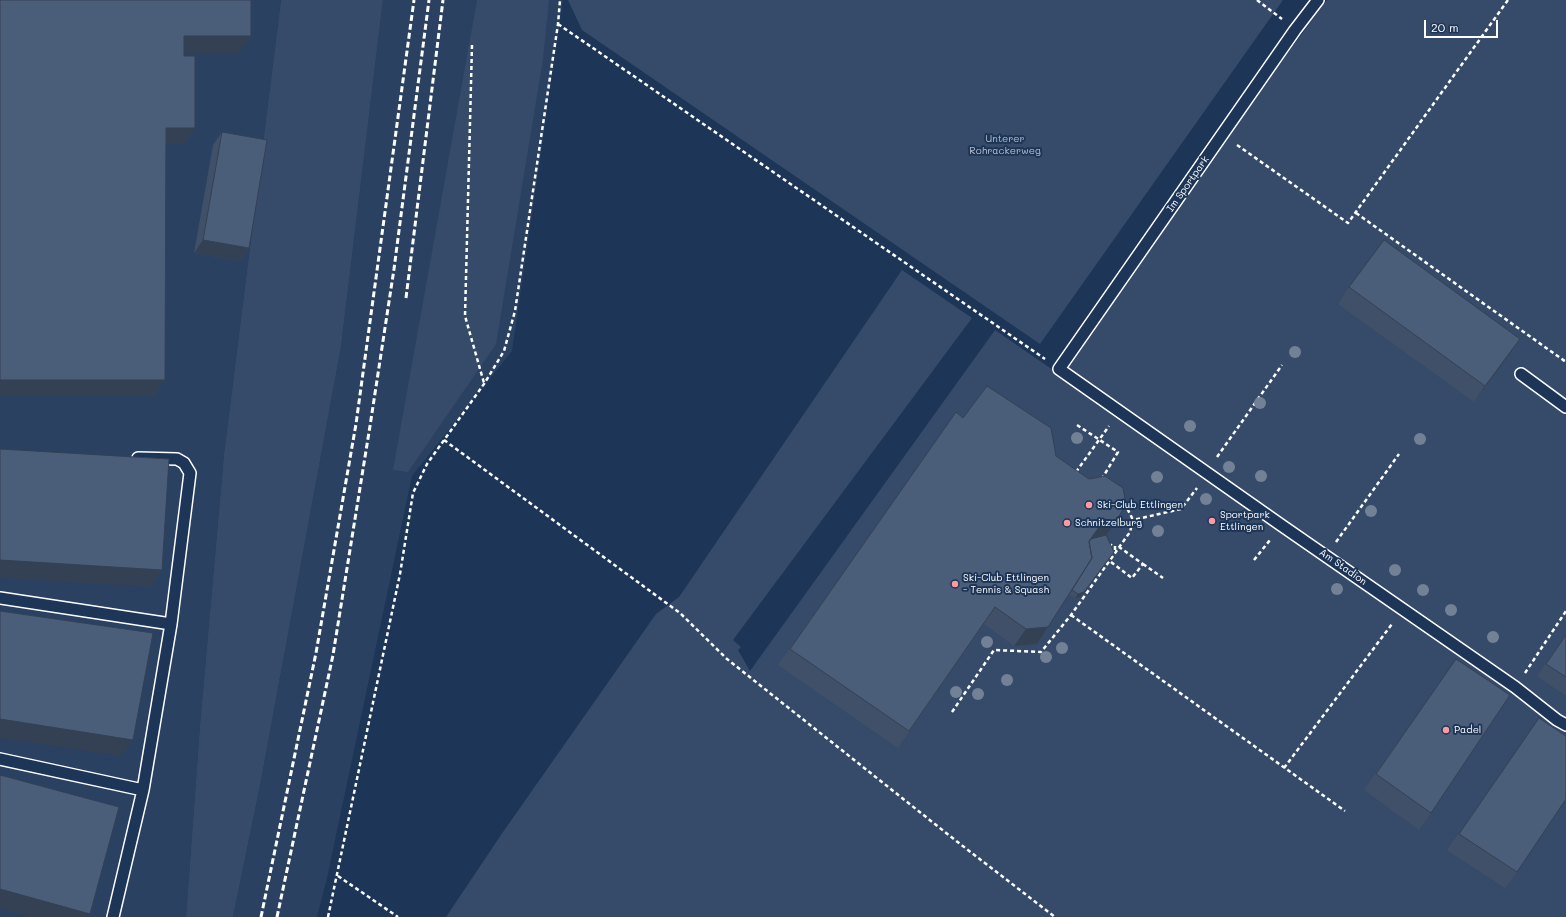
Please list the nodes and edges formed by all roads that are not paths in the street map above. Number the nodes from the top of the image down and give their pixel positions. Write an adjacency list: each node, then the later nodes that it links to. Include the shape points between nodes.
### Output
1 (1318, 0): 2 (lane, Im Sportpark)
2 (1059, 369): 8 (lane, Am Stadion)
3 (1521, 374): 4 (lane)
4 (1566, 407)
5 (130, 458): 7 (lane, via 177,459 184,463 190,473)
6 (0, 598): 7 (lane)
7 (171, 624): 10 (lane)
8 (1566, 725)
9 (0, 759): 10 (lane)
10 (144, 790): 11 (lane)
11 (113, 917)

